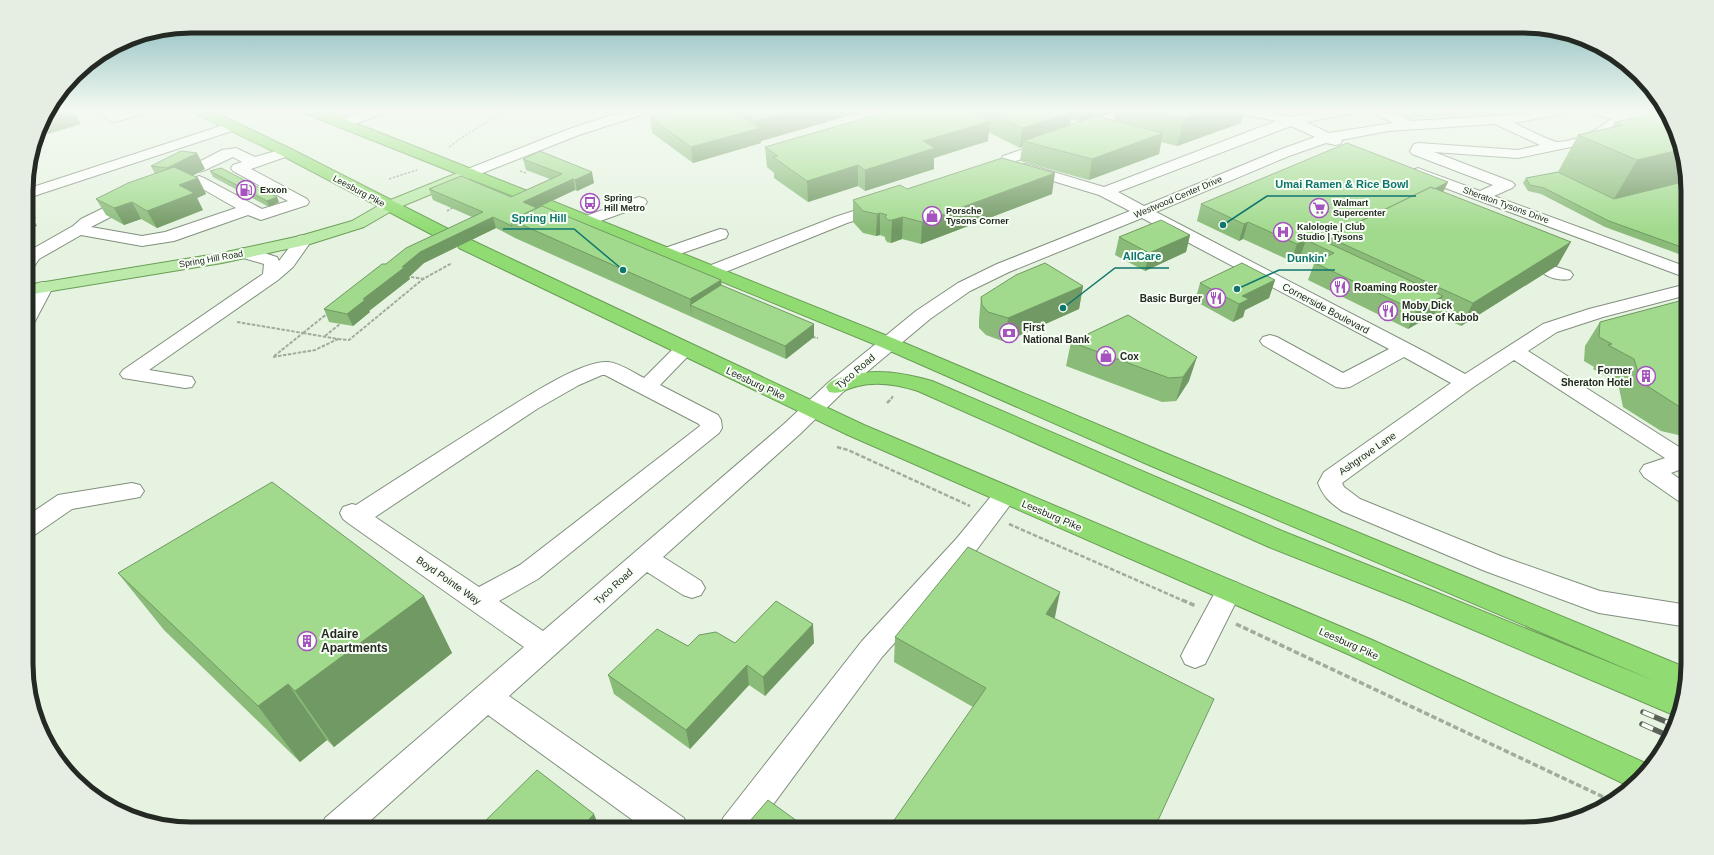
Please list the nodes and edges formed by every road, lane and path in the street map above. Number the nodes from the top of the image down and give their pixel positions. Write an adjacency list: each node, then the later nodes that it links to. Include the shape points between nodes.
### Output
1 (160, 150): 20 (street)
2 (282, 150): 11 (highway, Leesburg Pike)
3 (410, 150): 16 (highway)
4 (529, 150): 16 (street, Spring Hill Road)
5 (1034, 150): 21 (street, Cornerside Boulevard, via 1008,159 1002,166)
6 (1215, 150): 21 (street)
7 (1293, 150): 29 (street, Westwood Center Drive)
8 (1418, 150): 23 (street, via 1507,185)
9 (1460, 150): 10 (street, via 1518,154)
10 (1536, 150)
11 (286, 152): 19 (street); 27 (highway, Leesburg Pike)
12 (198, 168): 19 (street, via 227,153 236,152)
13 (1407, 168): 23 (street, Sheraton Tysons Drive)
14 (421, 169): 18 (path)
15 (518, 170): 17 (path)
16 (470, 173): 27 (main road, Spring Hill Road); 30 (highway)
17 (526, 174)
18 (389, 179)
19 (246, 188): 36 (street)
20 (35, 191)
21 (1105, 192): 29 (street, Cornerside Boulevard)
22 (146, 193): 31 (street, via 87,222)
23 (1481, 196): 35 (street, Sheraton Tysons Drive)
24 (639, 202): 30 (street)
25 (893, 203): 41 (street, via 841,220)
26 (459, 205): 28 (path)
27 (389, 206): 34 (main road, Spring Hill Road, via 358,224); 36 (main road, Spring Hill Road, via 240,240); 59 (highway, Leesburg Pike)
28 (447, 210)
29 (1143, 212): 58 (street, Westwood Center Drive, via 1003,268 964,287 923,315); 60 (street, Cornerside Boulevard)
30 (589, 220): 37 (highway)
31 (79, 230): 36 (street); 39 (street)
32 (720, 234): 37 (street)
33 (1630, 236): 35 (street)
34 (304, 240): 38 (main road, Spring Hill Road); 45 (street, via 288,263)
35 (1611, 244): 42 (street, Sheraton Tysons Drive)
36 (166, 245): 43 (main road, Spring Hill Road)
37 (668, 253): 41 (highway)
38 (246, 254): 45 (street, via 271,262 274,267); 47 (main road, Spring Hill Road)
39 (33, 255)
40 (452, 263): 46 (path)
41 (712, 271): 58 (highway)
42 (1681, 271)
43 (33, 273)
44 (402, 275): 46 (path)
45 (272, 276): 50 (street)
46 (423, 279): 56 (path, via 349,340)
47 (35, 288)
48 (1681, 291): 61 (street, Ashgrove Lane, via 1562,323 1550,328)
49 (332, 310): 52 (path)
50 (212, 318): 52 (path); 62 (street, via 130,374)
51 (340, 324): 53 (path)
52 (303, 333): 53 (path); 56 (path, via 273,357 306,352)
53 (324, 337): 56 (path)
54 (809, 337): 55 (path)
55 (818, 338)
56 (338, 339)
57 (1270, 341): 60 (street, via 1343,382)
58 (888, 344): 65 (street, Tyco Road); 78 (highway)
59 (684, 349): 64 (street); 66 (highway, Leesburg Pike)
60 (1404, 349): 63 (street, Cornerside Boulevard)
61 (1515, 352): 63 (street, Ashgrove Lane); 67 (street)
62 (185, 382)
63 (1465, 383): 77 (street, Ashgrove Lane, via 1332,478 1330,482 1334,492 1351,505 1494,564 1599,602)
64 (647, 387): 76 (street, via 710,420 711,428 529,572); 76 (street, Boyd Pointe Way, via 608,368 590,372 537,400 355,515)
65 (836, 387): 66 (street, Tyco Road); 84 (highway, via 851,380 866,378 901,380 925,386 1278,540 1386,582)
66 (812, 410): 71 (highway, Leesburg Pike); 73 (street, Tyco Road)
67 (1681, 458)
68 (1681, 462): 70 (street, via 1652,471)
69 (132, 491): 72 (street, via 66,501)
70 (1681, 491)
71 (1005, 495): 75 (highway, Leesburg Pike); 88 (street, via 966,545 872,649)
72 (33, 524)
73 (645, 558): 74 (street); 79 (street, Tyco Road)
74 (692, 588)
75 (1229, 590): 80 (street); 85 (highway, Leesburg Pike)
76 (478, 600): 79 (street, Boyd Pointe Way)
77 (1681, 615)
78 (1535, 616): 81 (highway); 82 (highway)
79 (545, 647): 83 (street, Tyco Road)
80 (1195, 656)
81 (1681, 663)
82 (1681, 679)
83 (487, 697): 86 (street, Tyco Road); 87 (street)
84 (1676, 703)
85 (1637, 774)
86 (345, 822)
87 (662, 822)
88 (740, 822)

